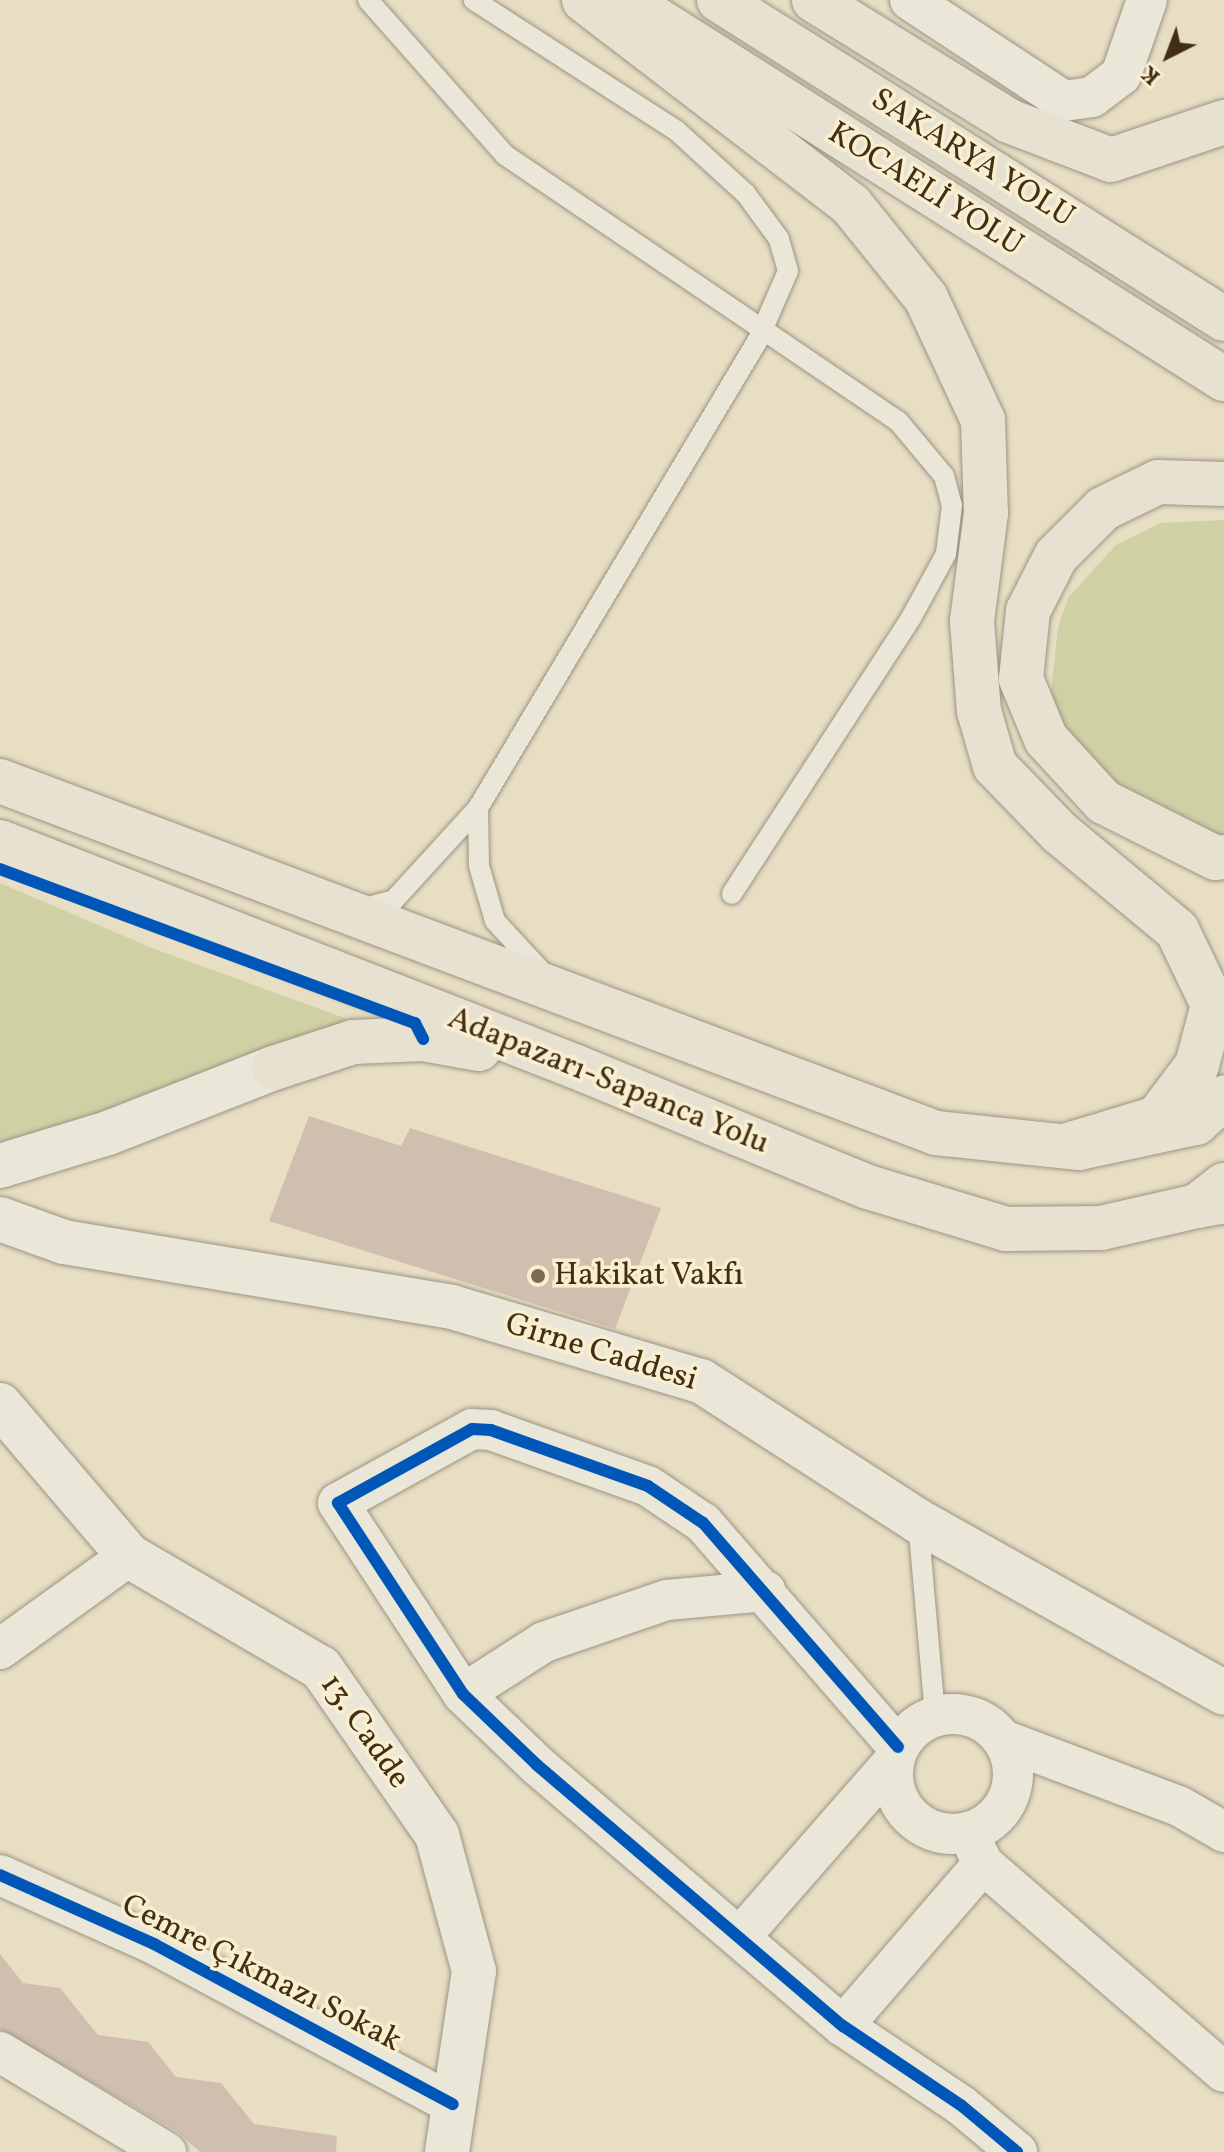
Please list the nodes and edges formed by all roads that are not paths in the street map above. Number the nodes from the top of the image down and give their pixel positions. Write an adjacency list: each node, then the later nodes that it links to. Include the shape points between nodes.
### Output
1 (368, 0): 11 (lane, via 505,155)
2 (474, 0): 11 (lane, via 677,131 746,194 779,239 788,271)
3 (584, 0): 24 (main road, via 851,205 926,298 983,420 986,513 972,621 979,711 995,766 1060,833 1177,930 1213,1005 1197,1065 1157,1118)
4 (626, 0): 12 (main road, KOCAELİ YOLU)
5 (719, 0): 10 (main road, SAKARYA YOLU)
6 (814, 0): 9 (main road, via 1009,121 1111,160)
7 (910, 0): 8 (street, via 1064,101 1092,97 1121,75)
8 (1147, 0)
9 (1224, 122)
10 (1224, 319)
11 (762, 330): 15 (lane); 18 (lane, via 898,421 944,476 952,505 946,554 911,618)
12 (1224, 379)
13 (1224, 484): 17 (main road, via 1158,482 1103,509 1056,556 1028,611 1021,679 1046,739 1104,802 1216,858)
14 (0, 781): 19 (main road, Adapazarı-Sapanca Yolu)
15 (478, 808): 19 (lane, via 394,900); 20 (lane, via 479,866 495,921 526,959)
16 (0, 842): 21 (main road, Adapazarı-Sapanca Yolu)
17 (1224, 857)
18 (732, 894)
19 (341, 911): 20 (main road, Adapazarı-Sapanca Yolu)
20 (579, 1002): 24 (main road, Adapazarı-Sapanca Yolu, via 936,1133)
21 (574, 1066): 22 (main road, via 423,1039 353,1042); 26 (main road, Adapazarı-Sapanca Yolu, via 868,1187 1006,1229 1101,1228)
22 (274, 1068): 25 (street, via 108,1133)
23 (1224, 1098): 24 (main road, Adapazarı-Sapanca Yolu, via 1196,1123 1079,1148)
24 (1065, 1146)
25 (0, 1166)
26 (1215, 1197)
27 (0, 1219): 29 (street, Girne Caddesi, via 64,1242 452,1307 701,1381)
28 (0, 1405): 30 (street, 13. Cadde)
29 (918, 1521): 33 (street, Girne Caddesi); 35 (lane)
30 (129, 1556): 32 (street); 45 (street, 13. Cadde, via 321,1668 437,1835 474,1971)
31 (766, 1591): 34 (street, via 667,1600 599,1623 544,1642); 34 (street, via 703,1523 648,1486 491,1430 452,1435 338,1503); 37 (street)
32 (0, 1649)
33 (1224, 1693)
34 (463, 1694): 41 (street, via 537,1765)
35 (935, 1716): 36 (street, via 972,1716); 37 (street, via 913,1729)
36 (1003, 1740): 38 (street, via 1179,1806); 39 (street, via 1014,1777 1000,1812)
37 (896, 1754): 39 (street, via 896,1793 917,1822); 41 (street)
38 (1224, 1832)
39 (976, 1848): 42 (street); 44 (street)
40 (0, 1875): 45 (street, Cemre Çıkmazı Sokak, via 154,1944)
41 (740, 1937): 42 (street)
42 (843, 2026): 48 (street, via 962,2106)
43 (0, 2052): 46 (street)
44 (1224, 2072)
45 (453, 2104): 47 (street, 13. Cadde)
46 (166, 2152)
47 (447, 2152)
48 (1017, 2152)

